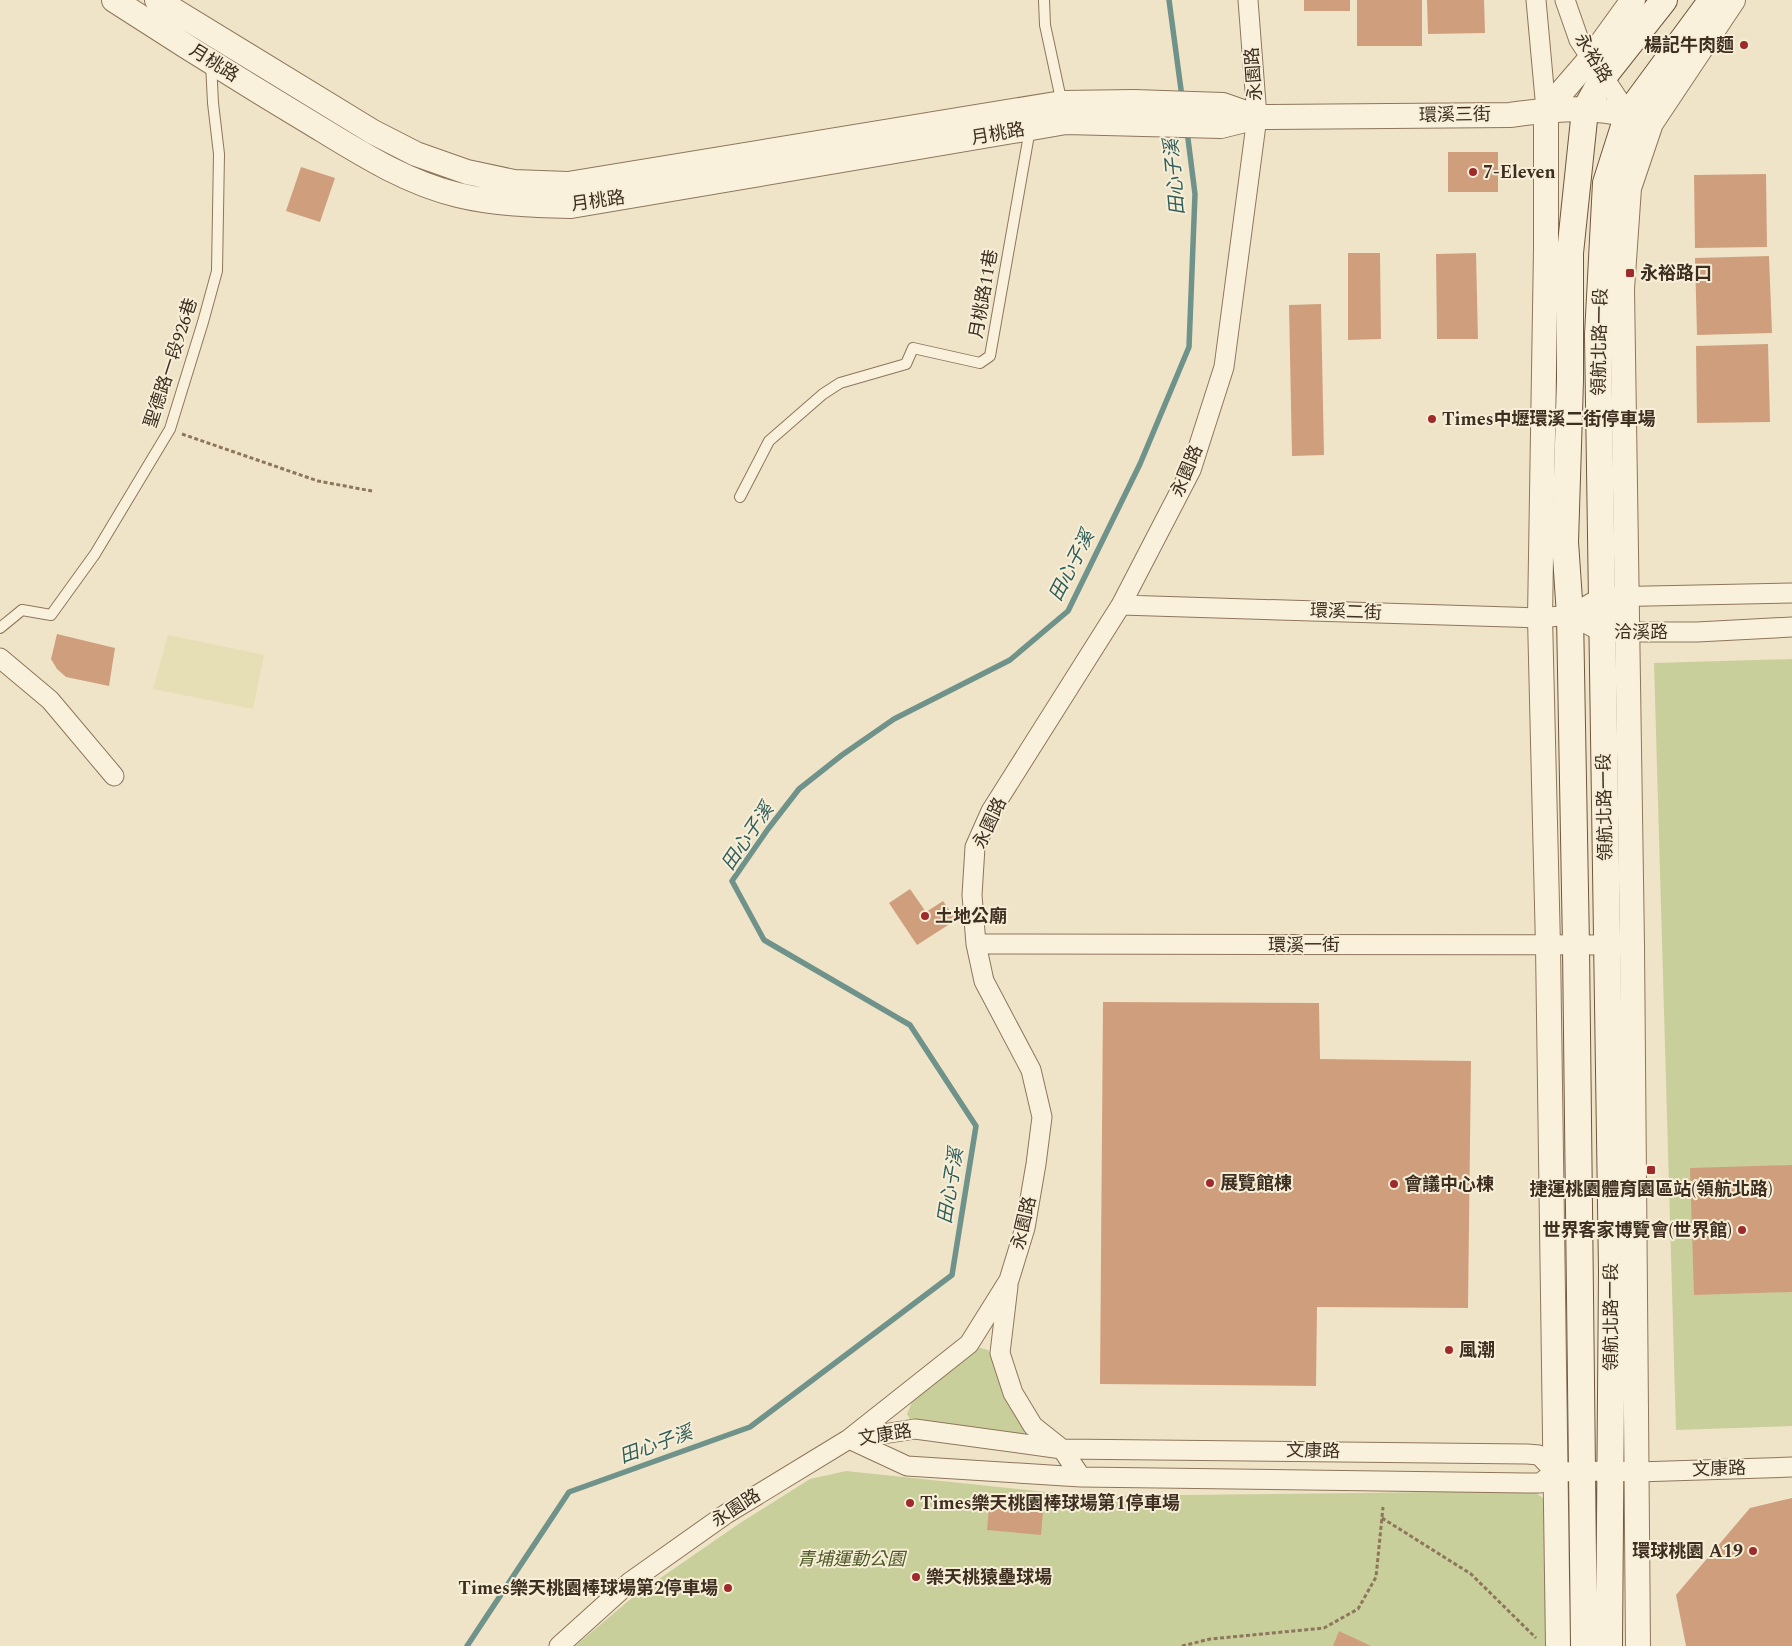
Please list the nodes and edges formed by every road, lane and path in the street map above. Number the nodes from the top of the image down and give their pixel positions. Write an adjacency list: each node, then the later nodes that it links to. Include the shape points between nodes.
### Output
1 (114, 0): 11 (street, 月桃路)
2 (158, 0): 19 (street, 月桃路, via 373,132 416,154 467,172 514,182 568,184)
3 (1044, 0): 15 (lane, via 1045,25)
4 (1248, 0): 16 (street, 永園路)
5 (1536, 0): 13 (street)
6 (1565, 0): 12 (street, 永裕路, via 1579,40)
7 (1633, 0): 12 (street, 領航北路一段)
8 (1664, 0): 12 (main road, 領航北路一段)
9 (1712, 0): 17 (main road, 領航北路一段)
10 (1734, 0): 17 (street, 領航北路一段)
11 (211, 62): 19 (street, 月桃路, via 366,156 423,184 458,195 513,204 571,206); 20 (lane, 聖德路一段926巷, via 219,154 217,270)
12 (1597, 67): 13 (street, 領航北路一段); 14 (main road, 領航北路一段); 17 (street, 永裕路)
13 (1546, 110): 14 (street, 環溪三街); 16 (street, 環溪三街, via 1510,115); 28 (street)
14 (1585, 110): 17 (street, 環溪三街); 27 (main road, 領航北路一段, via 1570,253 1565,542)
15 (1064, 113): 16 (street, 月桃路); 18 (street, 月桃路); 19 (street, 月桃路)
16 (1257, 117): 26 (street, 永園路, via 1224,367 1191,470)
17 (1639, 119): 24 (main road, 領航北路一段, via 1606,183 1598,334); 25 (street, 領航北路一段, via 1629,188 1622,289)
18 (1030, 128): 19 (street, 月桃路); 22 (lane, 月桃路11巷, via 990,356 980,363 913,348 906,364 840,383 769,441)
19 (715, 171)
20 (170, 429): 21 (path, via 318,481); 30 (lane, 聖德路一段926巷, via 95,554 51,615 22,610)
21 (372, 491)
22 (740, 497)
23 (1792, 593): 25 (street, 洽溪路)
24 (1602, 596): 25 (street, 洽溪路); 27 (street); 31 (main road, 領航北路一段)
25 (1628, 596): 32 (street, 領航北路一段)
26 (1122, 605): 28 (street, 環溪二街); 35 (street, 永園路, via 991,811 975,847 972,895)
27 (1570, 615): 28 (street, 環溪二街); 31 (street, 洽溪路); 38 (main road, 領航北路一段)
28 (1540, 618): 37 (street)
29 (1792, 627): 32 (street, 洽溪路)
30 (0, 628)
31 (1602, 632): 32 (street, 洽溪路); 36 (main road, 領航北路一段)
32 (1628, 632): 36 (street, 領航北路一段)
33 (0, 658): 34 (street, via 50,700)
34 (114, 776)
35 (976, 944): 37 (street, 環溪一街); 39 (street, 永園路, via 984,981 1031,1070 1042,1117 1024,1228)
36 (1620, 945): 38 (street, 環溪一街); 44 (main road, 領航北路一段); 46 (street, 領航北路一段)
37 (1548, 946): 38 (street, 環溪一街); 45 (street)
38 (1576, 946): 43 (main road, 領航北路一段)
39 (1009, 1280): 40 (street, 永園路, via 969,1344); 41 (street, via 1000,1353 1013,1393 1033,1426)
40 (849, 1439): 41 (street, 文康路, via 915,1429); 47 (street, 文康路, via 907,1466); 52 (street, 永園路, via 726,1514 638,1576)
41 (1062, 1449): 45 (street, 文康路, via 1527,1454 1539,1455); 47 (street)
42 (1792, 1467): 46 (street, 文康路)
43 (1581, 1471): 44 (street, 文康路); 45 (street, 文康路); 55 (main road, 領航北路一段)
44 (1610, 1471): 46 (street, 文康路); 56 (main road, 領航北路一段)
45 (1555, 1472): 47 (street, 文康路, via 1540,1482 1527,1483); 54 (street)
46 (1637, 1472): 50 (street, 領航北路一段)
47 (1081, 1477)
48 (1383, 1507): 49 (path)
49 (1382, 1518): 51 (path, via 1471,1574); 53 (path, via 1376,1578 1358,1609 1324,1628)
50 (1638, 1573): 57 (street); 58 (street, 領航北路一段)
51 (1536, 1638)
52 (559, 1646)
53 (1182, 1646)
54 (1558, 1646)
55 (1584, 1646)
56 (1609, 1646)
57 (1617, 1646)
58 (1638, 1646)

